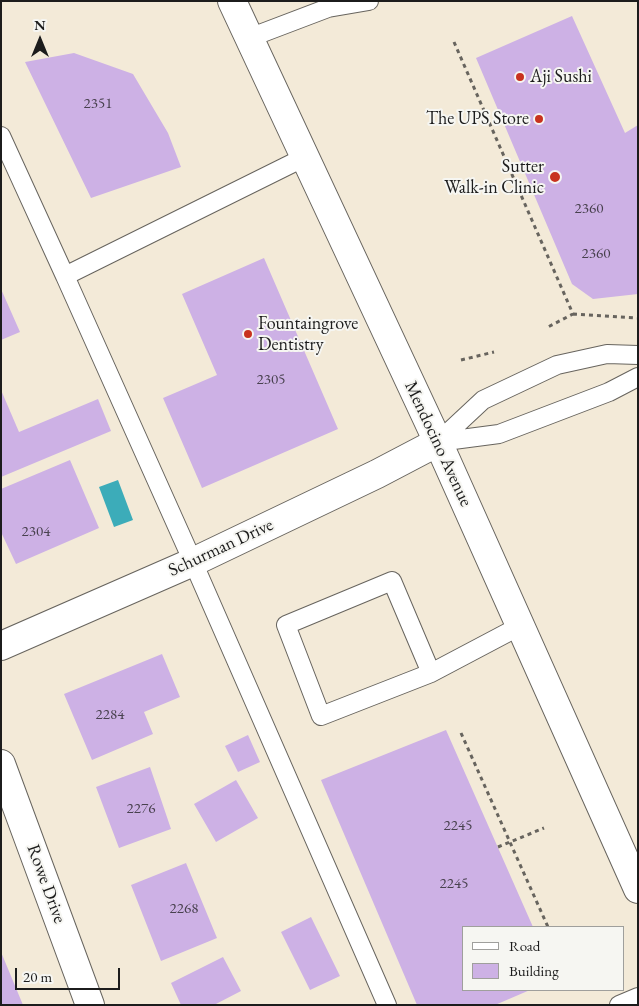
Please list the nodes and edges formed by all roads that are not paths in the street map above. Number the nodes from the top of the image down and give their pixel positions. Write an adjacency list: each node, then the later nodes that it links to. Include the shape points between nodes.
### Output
1 (232, 1): 3 (main road, Mendocino Avenue)
2 (368, 1): 3 (lane, via 328,8)
3 (249, 38): 5 (main road, Mendocino Avenue)
4 (1, 136): 6 (lane)
5 (305, 157): 6 (lane); 9 (main road, Mendocino Avenue)
6 (65, 276): 10 (lane)
7 (638, 356): 9 (lane, via 607,354 550,368 483,400)
8 (638, 377): 9 (lane, via 609,392 499,434)
9 (438, 442): 10 (main road, Schurman Drive); 11 (main road, Mendocino Avenue)
10 (193, 562): 12 (main road, Schurman Drive); 18 (lane)
11 (520, 626): 13 (lane); 15 (main road, Mendocino Avenue)
12 (1, 646)
13 (431, 673): 13 (lane, via 392,581 286,625 321,716)
14 (1, 764): 17 (main road, Rowe Drive)
15 (638, 889)
16 (638, 997): 19 (lane)
17 (90, 1005)
18 (387, 1005)
19 (619, 1005)

